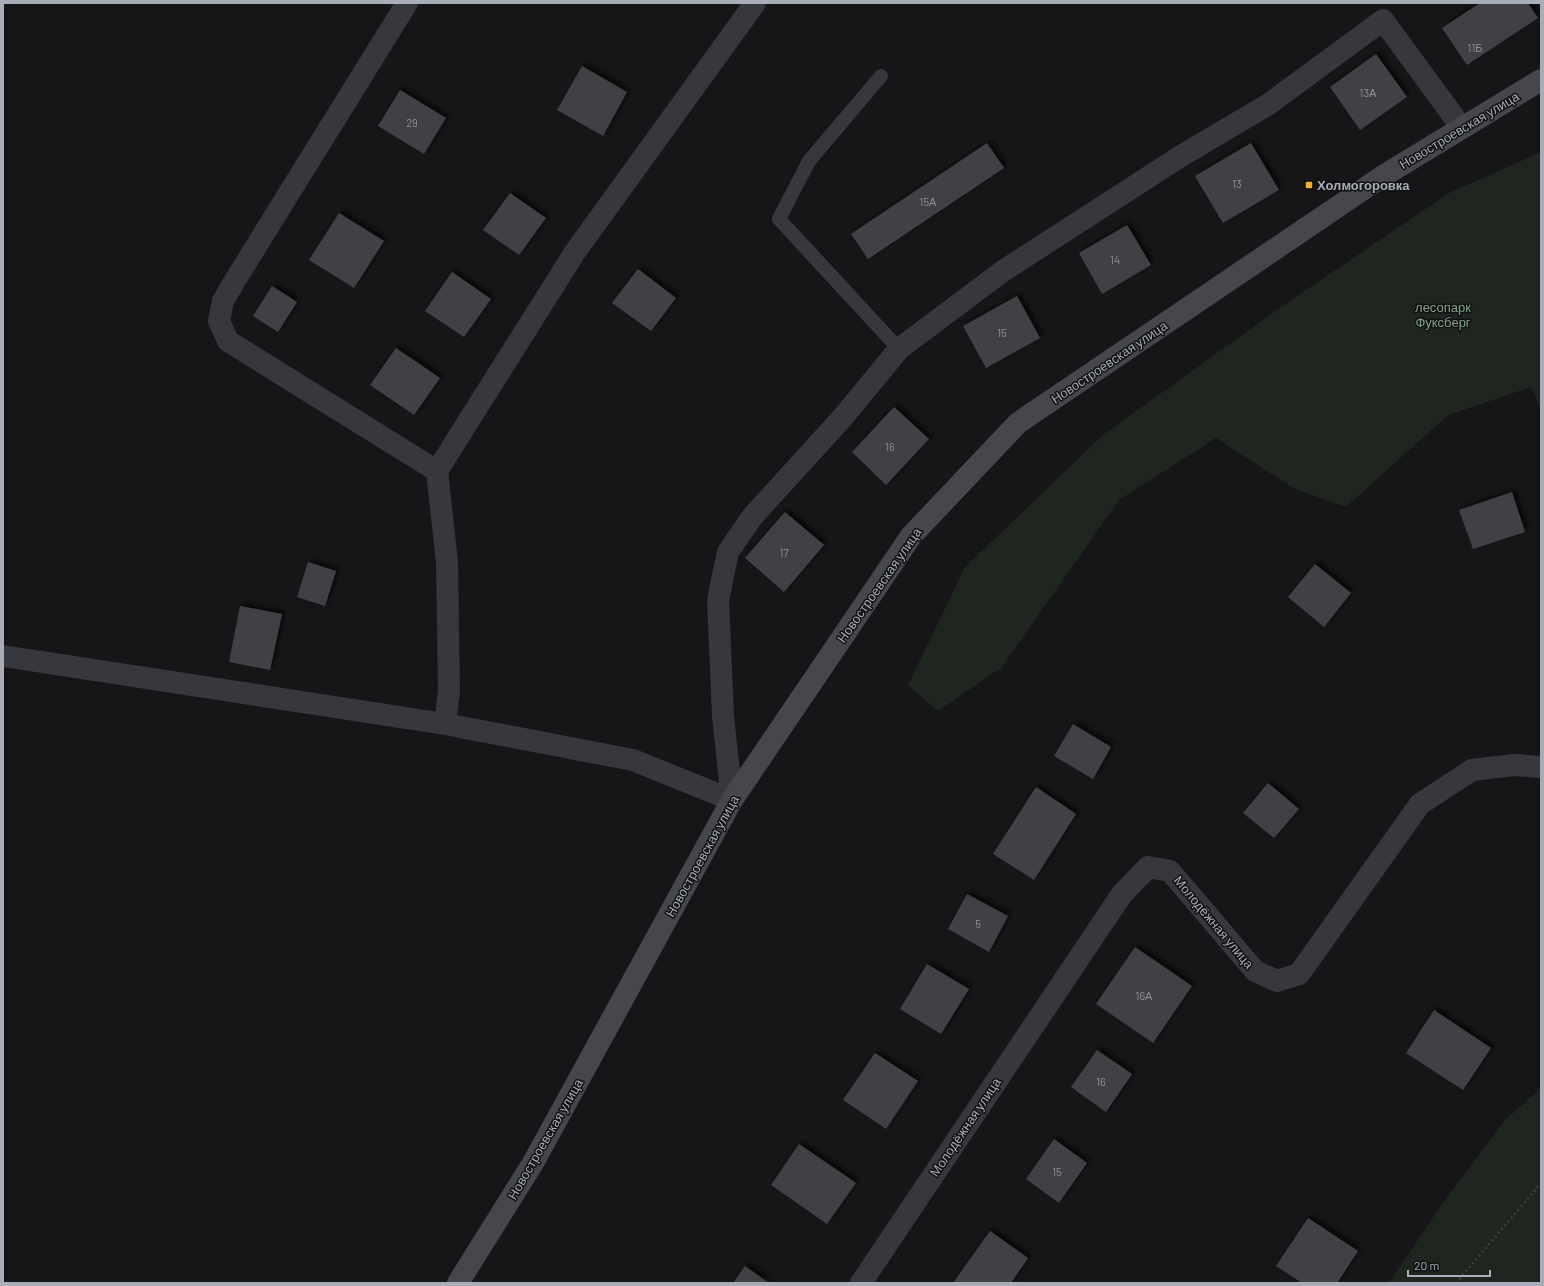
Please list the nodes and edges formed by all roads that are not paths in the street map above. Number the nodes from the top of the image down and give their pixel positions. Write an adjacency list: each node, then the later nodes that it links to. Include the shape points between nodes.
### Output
1 (407, 3): 7 (street, via 234,282 223,301 219,321 228,341)
2 (755, 3): 7 (street, via 575,252)
3 (881, 76): 6 (lane, via 808,161 779,220)
4 (1541, 80): 5 (main road, Новостроевская улица)
5 (1462, 128): 6 (street, via 1383,20 1269,104 1180,156 1003,271); 11 (main road, Новостроевская улица, via 1383,176 1018,423 911,536)
6 (899, 349): 11 (street, via 752,517 728,552 718,600 723,716)
7 (436, 471): 9 (street, via 446,562 449,691)
8 (3, 656): 9 (street)
9 (445, 724): 11 (street, via 633,760)
10 (1541, 768): 13 (street, Молодёжная улица, via 1514,765 1472,770 1420,804 1299,974 1277,981 1255,971 1170,871 1148,867 1118,900)
11 (732, 800): 12 (main road, Новостроевская улица, via 533,1162)
12 (458, 1283)
13 (861, 1283)

